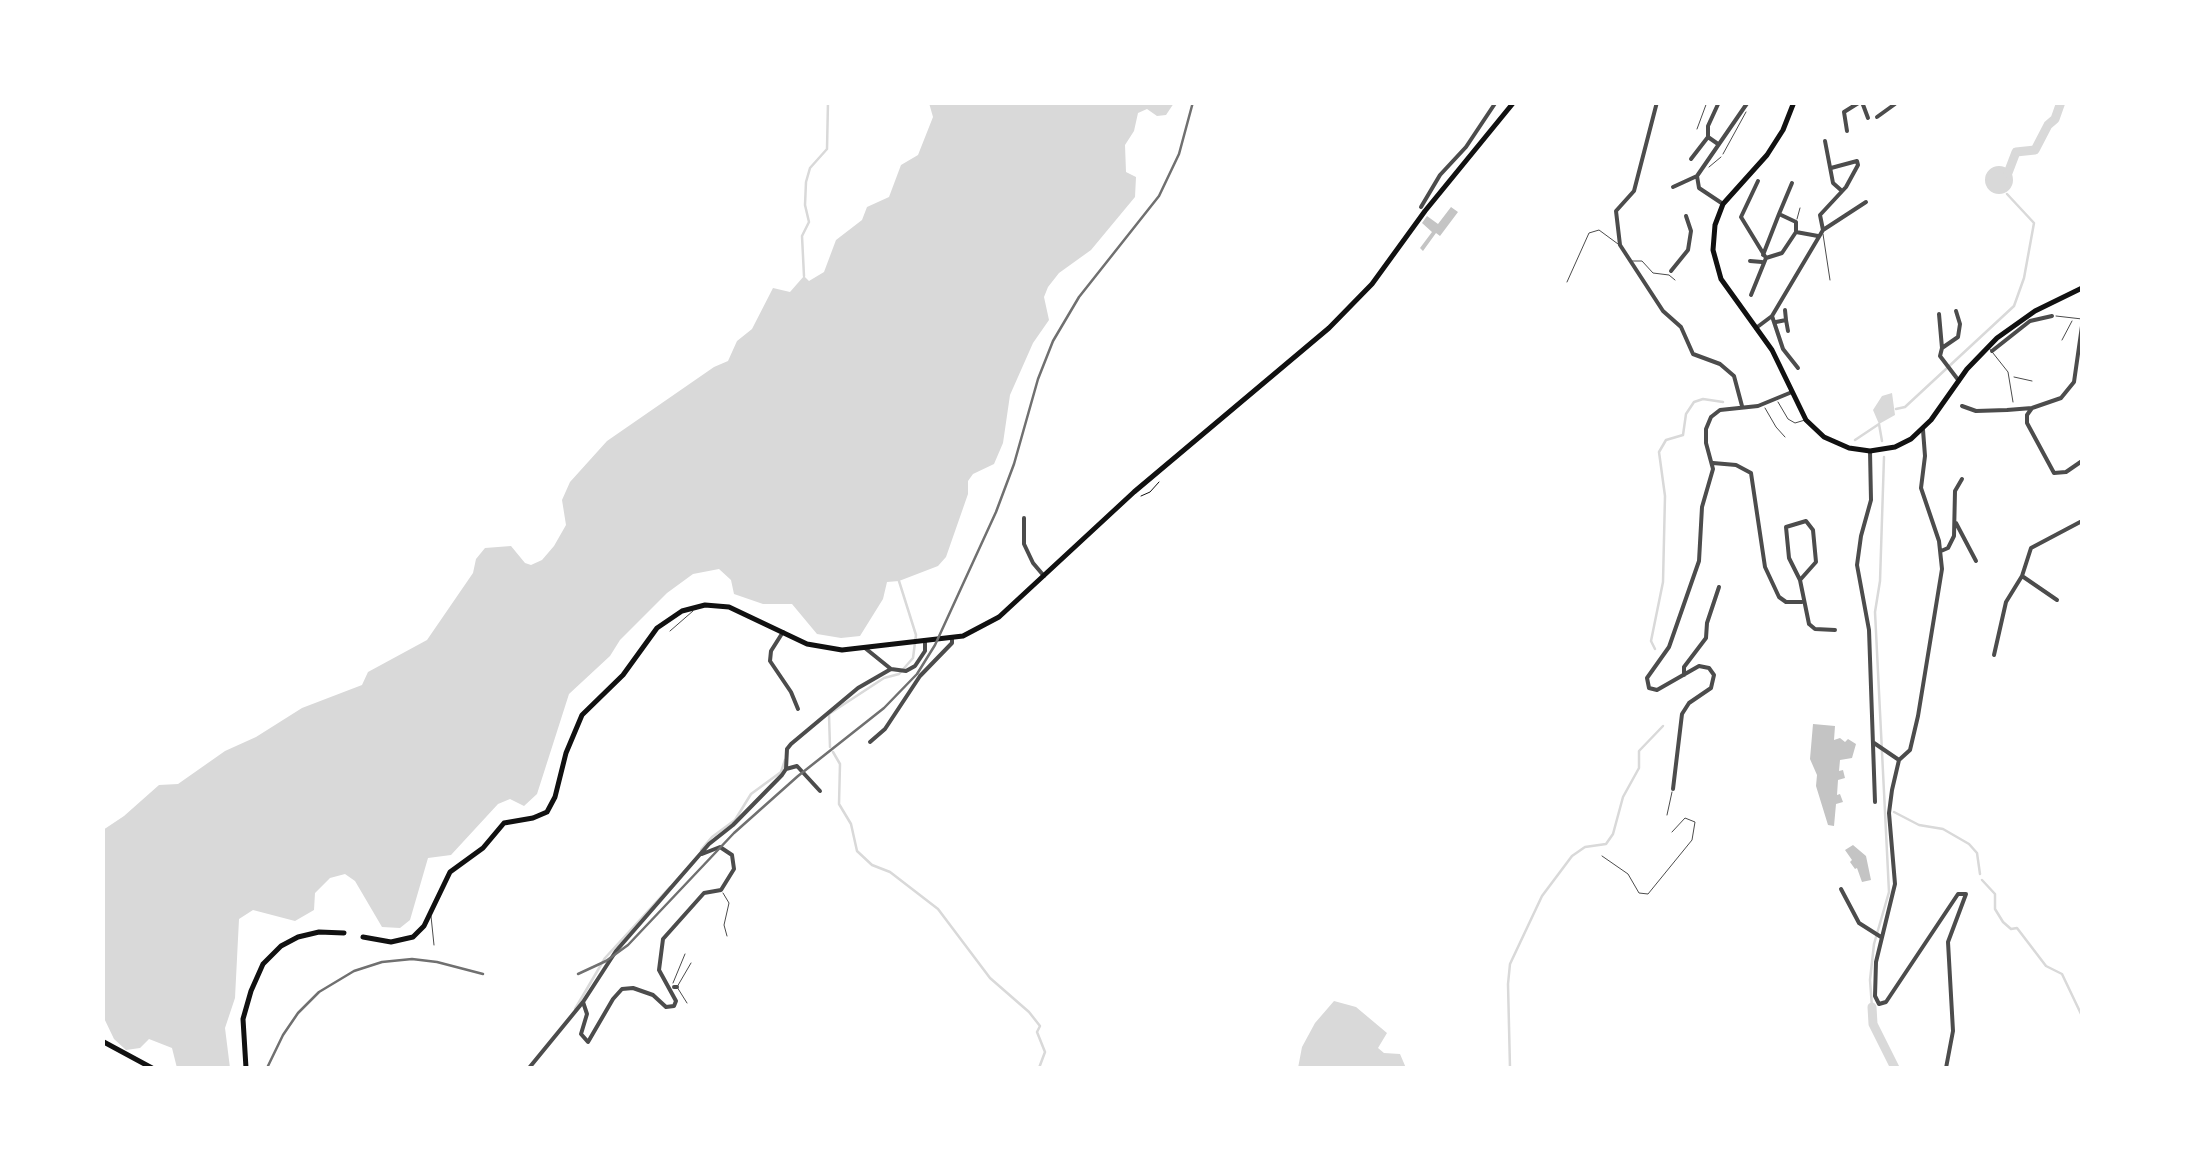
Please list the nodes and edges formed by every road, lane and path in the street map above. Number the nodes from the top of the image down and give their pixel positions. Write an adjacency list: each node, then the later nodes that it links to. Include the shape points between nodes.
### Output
1 (1492, 102): 22 (street, via 1466,148)
2 (1514, 102): 24 (main road)
3 (1657, 102): 41 (street, via 1634,192 1616,211)
4 (1707, 102): 13 (lane)
5 (1748, 102): 17 (street)
6 (1794, 102): 30 (main road, via 1774,146)
7 (1861, 102): 12 (street); 14 (street, via 1844,112)
8 (1718, 103): 15 (street)
9 (1895, 103): 11 (street)
10 (1746, 112): 18 (lane)
11 (1877, 116)
12 (1868, 118)
13 (1697, 129)
14 (1847, 130)
15 (1708, 137): 17 (street); 19 (street)
16 (1825, 141): 21 (street)
17 (1717, 146): 18 (lane); 23 (street)
18 (1723, 154): 20 (lane)
19 (1690, 158)
20 (1710, 167)
21 (1831, 168): 28 (street); 28 (street, via 1857,161)
22 (1440, 175): 24 (street); 31 (street)
23 (1697, 176): 27 (street); 30 (street, via 1699,188)
24 (1448, 182): 89 (main road, via 1372,284 1329,328)
25 (1758, 182): 42 (street, via 1742,217)
26 (1792, 183): 33 (street)
27 (1673, 187)
28 (1842, 192): 37 (street, via 1820,215)
29 (1866, 202): 37 (street)
30 (1723, 204): 60 (main road, via 1713,235 1716,265)
31 (1421, 208)
32 (1800, 208): 35 (lane)
33 (1779, 214): 35 (street); 42 (street)
34 (1686, 216): 39 (street)
35 (1796, 222): 38 (street)
36 (1698, 229): 39 (street)
37 (1823, 230): 40 (street); 47 (lane)
38 (1796, 232): 40 (street); 42 (street, via 1782,253)
39 (1691, 234): 45 (street, via 1686,254)
40 (1818, 236): 54 (street)
41 (1620, 245): 44 (street); 48 (lane, via 1599,230 1589,233)
42 (1764, 258): 43 (street); 50 (street)
43 (1750, 261)
44 (1629, 262): 46 (lane, via 1642,260 1653,273); 74 (street, via 1693,354 1728,368)
45 (1670, 271)
46 (1675, 280)
47 (1830, 280)
48 (1568, 282)
49 (2082, 289): 64 (main road, via 2035,311)
50 (1751, 296)
51 (1785, 310): 57 (street)
52 (1956, 311): 63 (street, via 1958,338)
53 (1938, 314): 63 (street)
54 (1772, 316): 58 (street); 60 (street)
55 (2052, 316): 56 (lane); 64 (street, via 2030,321)
56 (2073, 318): 59 (lane); 62 (lane)
57 (1786, 320): 58 (street); 61 (street)
58 (1776, 322): 65 (street, via 1783,349)
59 (2082, 322): 66 (street)
60 (1756, 328): 70 (main road)
61 (1788, 331)
62 (2062, 340)
63 (1942, 348): 68 (street, via 1946,368)
64 (1990, 349): 67 (lane); 68 (main road)
65 (1798, 368)
66 (2080, 372): 76 (street, via 2061,398)
67 (2010, 377): 69 (lane); 72 (lane)
68 (1959, 381): 78 (main road)
69 (2032, 381)
70 (1792, 392): 71 (street); 77 (main road)
71 (1777, 399): 73 (street); 77 (lane, via 1788,419)
72 (2013, 402)
73 (1764, 405): 74 (street); 79 (lane)
74 (1742, 406): 82 (street, via 1720,410 1709,422 1706,443)
75 (1962, 406): 76 (street, via 1984,412)
76 (2032, 408): 81 (street, via 2027,423 2054,473)
77 (1806, 420): 80 (main road, via 1838,445)
78 (1923, 430): 80 (main road, via 1904,443); 87 (street, via 1922,495)
79 (1785, 437)
80 (1870, 451): 107 (street, via 1871,500 1857,565 1869,630)
81 (2082, 461)
82 (1713, 463): 94 (street, via 1736,464 1750,473 1765,567 1779,597); 104 (street, via 1699,561 1669,647 1647,685 1656,690)
83 (1962, 479): 86 (street, via 1955,492)
84 (1024, 518): 89 (street, via 1024,544)
85 (2082, 521): 90 (street, via 2034,545)
86 (1956, 523): 87 (street, via 1951,543); 88 (street)
87 (1940, 552): 108 (street, via 1941,583 1918,716 1910,750)
88 (1976, 561)
89 (1044, 576): 99 (main road, via 988,624)
90 (2022, 576): 93 (street); 102 (street, via 2006,602)
91 (1800, 580): 91 (street, via 1816,562 1806,521 1785,530); 94 (street)
92 (1719, 587): 104 (street, via 1706,638)
93 (2057, 600)
94 (1802, 602): 96 (street, via 1811,627)
95 (698, 606): 97 (lane); 98 (main road, via 738,610); 120 (main road, via 658,628 623,676 586,708 547,812 500,826 447,876)
96 (1835, 630)
97 (670, 632)
98 (783, 632): 101 (main road, via 825,649); 105 (street, via 770,660)
99 (952, 638): 100 (main road); 106 (street)
100 (918, 640): 101 (main road); 103 (street, via 925,651 915,666)
101 (864, 648): 103 (street)
102 (1994, 655)
103 (897, 670): 109 (street, via 858,688 797,737 787,749)
104 (1684, 675): 110 (street, via 1705,666 1714,680 1682,714)
105 (798, 710)
106 (870, 742)
107 (1876, 745): 108 (street); 111 (street)
108 (1899, 760): 111 (street)
109 (786, 769): 112 (street, via 797,766); 116 (street)
110 (1673, 788): 114 (lane)
111 (1883, 789): 113 (street); 124 (street, via 1895,884)
112 (820, 791)
113 (1875, 802)
114 (1668, 816)
115 (1672, 832): 117 (lane, via 1685,818 1695,822 1692,840 1648,894)
116 (702, 854): 119 (street, via 720,847 732,856 734,869); 129 (street, via 616,951)
117 (1602, 856)
118 (1841, 889): 124 (street, via 1858,924)
119 (721, 890): 122 (lane, via 729,902); 130 (street, via 704,893 663,939 659,970)
120 (431, 913): 123 (main road, via 410,939); 125 (lane)
121 (344, 933): 134 (main road, via 298,936 263,964 243,1018)
122 (726, 936)
123 (362, 937)
124 (1878, 937): 136 (street, via 1874,986 1881,1004 1958,894 1966,894 1948,942 1953,1031)
125 (434, 945)
126 (685, 954): 128 (lane)
127 (690, 962): 128 (lane)
128 (676, 987): 130 (lane); 131 (lane)
129 (582, 1002): 130 (street, via 587,1014 581,1034 588,1042 622,990 650,994 668,1007); 135 (street)
130 (676, 1002)
131 (687, 1002)
132 (102, 1041): 133 (main road)
133 (152, 1068)
134 (246, 1068)
135 (529, 1068)
136 (1946, 1068)

